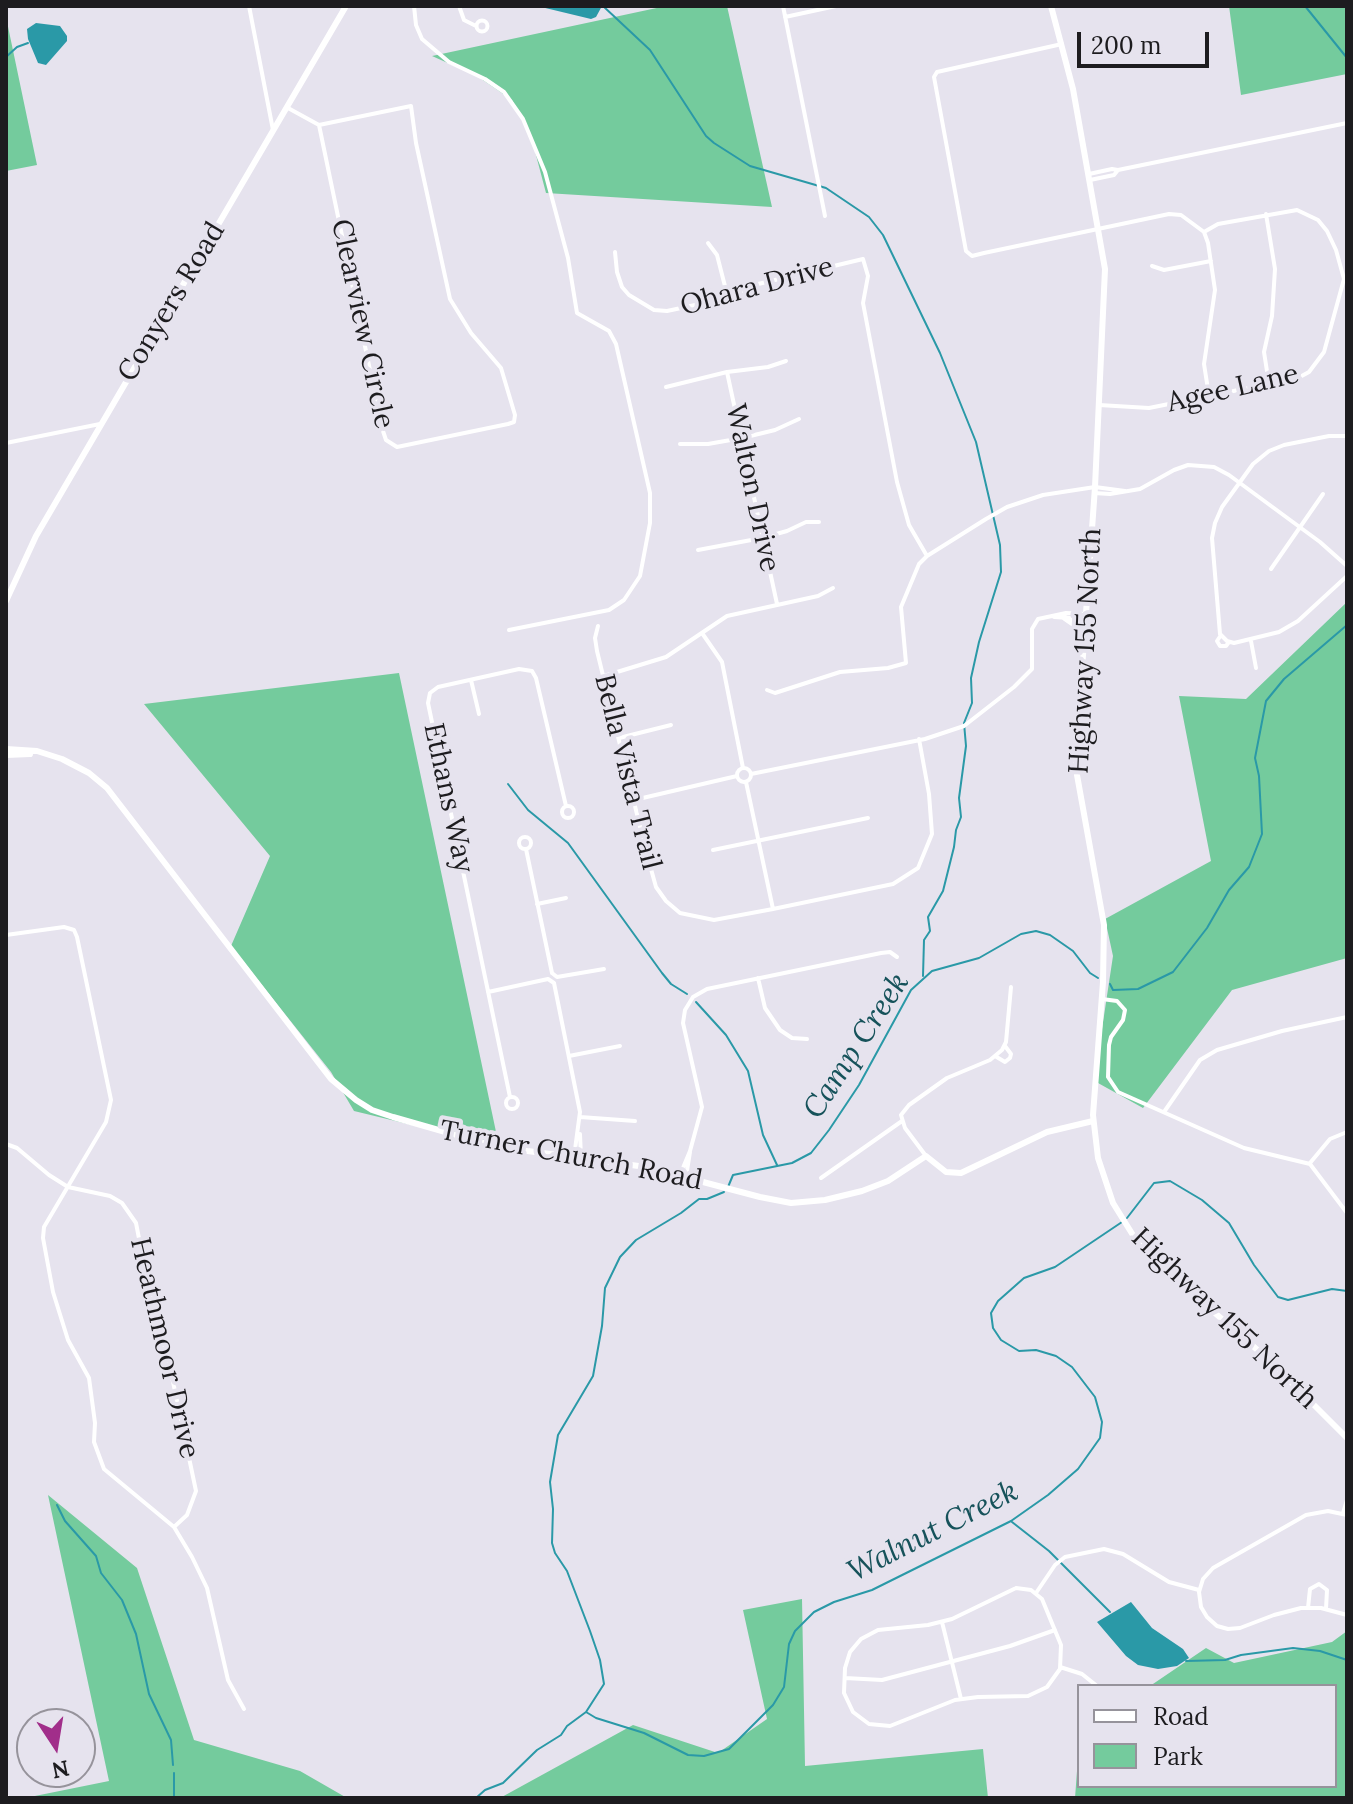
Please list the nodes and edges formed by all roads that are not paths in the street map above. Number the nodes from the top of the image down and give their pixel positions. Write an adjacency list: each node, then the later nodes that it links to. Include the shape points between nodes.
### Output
1 (249, 6): 14 (street)
2 (346, 6): 11 (main road, Conyers Road)
3 (414, 6): 56 (street, via 422,39 449,62 504,92 523,119 545,172 577,313 609,331 616,344 650,493 643,565 624,600 609,610)
4 (459, 6): 9 (street, via 464,20)
5 (783, 6): 8 (street)
6 (836, 6): 8 (street)
7 (1051, 6): 10 (main road, Highway 155 North)
8 (785, 17): 17 (street)
9 (476, 26)
10 (1062, 44): 15 (main road, Highway 155 North); 18 (street, via 937,72 934,77 963,241 972,256)
11 (288, 108): 13 (street); 14 (main road, Conyers Road)
12 (1347, 123): 15 (street)
13 (319, 125): 13 (street, Clearview Circle, via 411,106 450,299 501,368 514,422 401,447 386,440)
14 (274, 132): 33 (main road, Conyers Road)
15 (1089, 177): 18 (main road, Highway 155 North)
16 (1266, 214): 19 (street); 24 (street, via 1297,210 1318,220); 28 (street, via 1275,269 1264,352)
17 (825, 216)
18 (1098, 227): 19 (street, via 1169,214 1181,215); 31 (main road, Highway 155 North, via 1105,279)
19 (1204, 232): 22 (street)
20 (708, 243): 25 (street, via 717,255)
21 (615, 252): 25 (street, Ohara Drive, via 622,287 654,310)
22 (1211, 261): 23 (street, via 1164,270); 30 (street, via 1214,301 1204,364)
23 (1152, 266)
24 (1345, 273): 28 (street, Agee Lane, via 1318,363 1298,378)
25 (728, 298): 45 (street, Ohara Drive, via 754,285 863,259 868,276 863,303 903,509)
26 (786, 361): 27 (street)
27 (727, 372): 29 (street); 35 (street, Walton Drive)
28 (1269, 384): 30 (street, Agee Lane)
29 (666, 387)
30 (1209, 396): 31 (street, Agee Lane, via 1149,408)
31 (1099, 405): 39 (main road, Highway 155 North)
32 (799, 419): 35 (street)
33 (100, 424): 36 (street); 50 (main road, Conyers Road)
34 (1347, 436): 38 (street, via 1273,449)
35 (742, 438): 37 (street); 43 (street, Walton Drive)
36 (6, 443)
37 (680, 444)
38 (1239, 483): 39 (street, via 1217,468 1197,464 1143,487); 42 (street); 59 (street, via 1213,531 1218,621 1229,642)
39 (1094, 490): 45 (street, via 1022,501); 53 (main road, Highway 155 North)
40 (1323, 494): 42 (street)
41 (819, 522): 43 (street)
42 (1301, 528): 46 (street); 47 (street)
43 (762, 538): 44 (street); 51 (street, Walton Drive)
44 (698, 550)
45 (927, 556): 63 (street, via 901,607 906,663 840,672 775,693)
46 (1347, 566)
47 (1271, 569)
48 (1347, 576): 59 (street, via 1294,624)
49 (833, 588): 51 (street)
50 (6, 601)
51 (777, 605): 57 (street, via 727,616)
52 (1052, 616): 53 (street); 54 (street); 67 (street, via 1034,623 1032,669 1014,687 964,726)
53 (1086, 616): 54 (street); 58 (main road, Highway 155 North)
54 (1065, 618): 58 (main road)
55 (598, 626): 61 (street, Bella Vista Trail, via 595,638)
56 (509, 630)
57 (702, 633): 61 (street, via 666,657); 71 (street, via 722,662)
58 (1084, 639): 93 (main road, Highway 155 North, via 1077,775 1102,905)
59 (1251, 641): 60 (street)
60 (1256, 668)
61 (604, 676): 66 (street, Bella Vista Trail)
62 (471, 680): 64 (street); 76 (street, Ethans Way, via 522,668 533,673); 92 (street, Ethans Way, via 436,688 427,701)
63 (767, 690)
64 (479, 714)
65 (671, 725): 66 (street)
66 (619, 738): 75 (street, Bella Vista Trail)
67 (919, 739): 72 (street); 83 (street, Bella Vista Trail, via 932,834 918,868 893,884)
68 (6, 749): 69 (main road, Turner Church Road)
69 (41, 753): 70 (main road, Turner Church Road); 109 (main road, Turner Church Road, via 79,767 107,788 342,1089 372,1110 416,1124 498,1147)
70 (6, 755)
71 (743, 768): 72 (street); 73 (street)
72 (751, 774): 74 (street)
73 (737, 776): 74 (street); 75 (street)
74 (746, 782): 78 (street)
75 (633, 800): 83 (street, Bella Vista Trail, via 656,887 680,913 714,920)
76 (566, 806)
77 (868, 818): 78 (street)
78 (758, 841): 80 (street); 83 (street)
79 (526, 849): 82 (street)
80 (713, 850)
81 (566, 898): 82 (street)
82 (537, 904): 87 (street)
83 (773, 909)
84 (6, 935): 113 (street, via 64,927 77,937 111,1100 106,1122)
85 (897, 957): 89 (street, via 885,952)
86 (604, 969): 88 (street)
87 (552, 973): 88 (street); 90 (street)
88 (557, 977): 90 (street)
89 (758, 978): 95 (street, via 765,1008 780,1030 794,1039); 111 (street, via 701,991 685,1010 683,1025 702,1102)
90 (551, 981): 92 (street); 98 (street)
91 (1011, 987): 97 (street)
92 (488, 992): 100 (street, Ethans Way)
93 (1102, 999): 101 (street, via 1123,1005 1126,1015 1111,1037 1111,1084); 105 (main road, Highway 155 North)
94 (1347, 1017): 101 (street, via 1217,1050 1200,1060)
95 (807, 1039)
96 (620, 1046): 98 (street)
97 (1005, 1046): 99 (street); 99 (street, via 1010,1058 1005,1062)
98 (569, 1056): 102 (street)
99 (995, 1056): 104 (street, via 934,1086 909,1105)
100 (510, 1097)
101 (1164, 1112): 110 (street, via 1244,1148)
102 (580, 1117): 103 (street); 109 (street)
103 (635, 1121)
104 (902, 1121): 108 (street); 112 (street)
105 (1093, 1121): 108 (main road, via 1047,1132 961,1173 946,1172); 115 (main road, Highway 155 North, via 1100,1169 1117,1212 1136,1240)
106 (1347, 1132): 110 (street, via 1330,1139)
107 (6, 1144): 113 (street, Heathmoor Drive)
108 (926, 1156): 111 (main road, Turner Church Road, via 871,1188 825,1200 782,1202)
109 (578, 1158): 111 (main road, Turner Church Road)
110 (1310, 1164): 114 (street)
111 (683, 1176)
112 (821, 1178)
113 (68, 1187): 118 (street, via 43,1238 61,1323 89,1378 97,1454 110,1476); 118 (street, Heathmoor Drive, via 110,1196 130,1211 136,1223 196,1491 187,1515)
114 (1347, 1213)
115 (1347, 1438)
116 (1347, 1500): 117 (street)
117 (1345, 1514): 119 (street, via 1306,1515 1213,1568)
118 (174, 1527): 131 (street, via 201,1573 228,1680)
119 (1199, 1590): 120 (street, via 1169,1582 1123,1554 1104,1549 1062,1559); 121 (street, via 1207,1617 1228,1629)
120 (1036, 1593): 124 (street, via 1012,1588); 125 (street, via 1046,1603)
121 (1308, 1608): 122 (street); 122 (street, via 1310,1589 1319,1584 1327,1590)
122 (1326, 1609): 123 (street)
123 (1347, 1615)
124 (942, 1622): 126 (street); 128 (street, via 869,1634 850,1652)
125 (1055, 1630): 126 (street); 127 (street, via 1062,1650)
126 (952, 1660): 128 (street, via 882,1680); 130 (street)
127 (1060, 1667): 129 (street); 130 (street, via 1051,1683 1034,1694)
128 (844, 1678): 130 (street, via 851,1709 877,1726 897,1725)
129 (1094, 1684)
130 (961, 1699)
131 (244, 1709)

